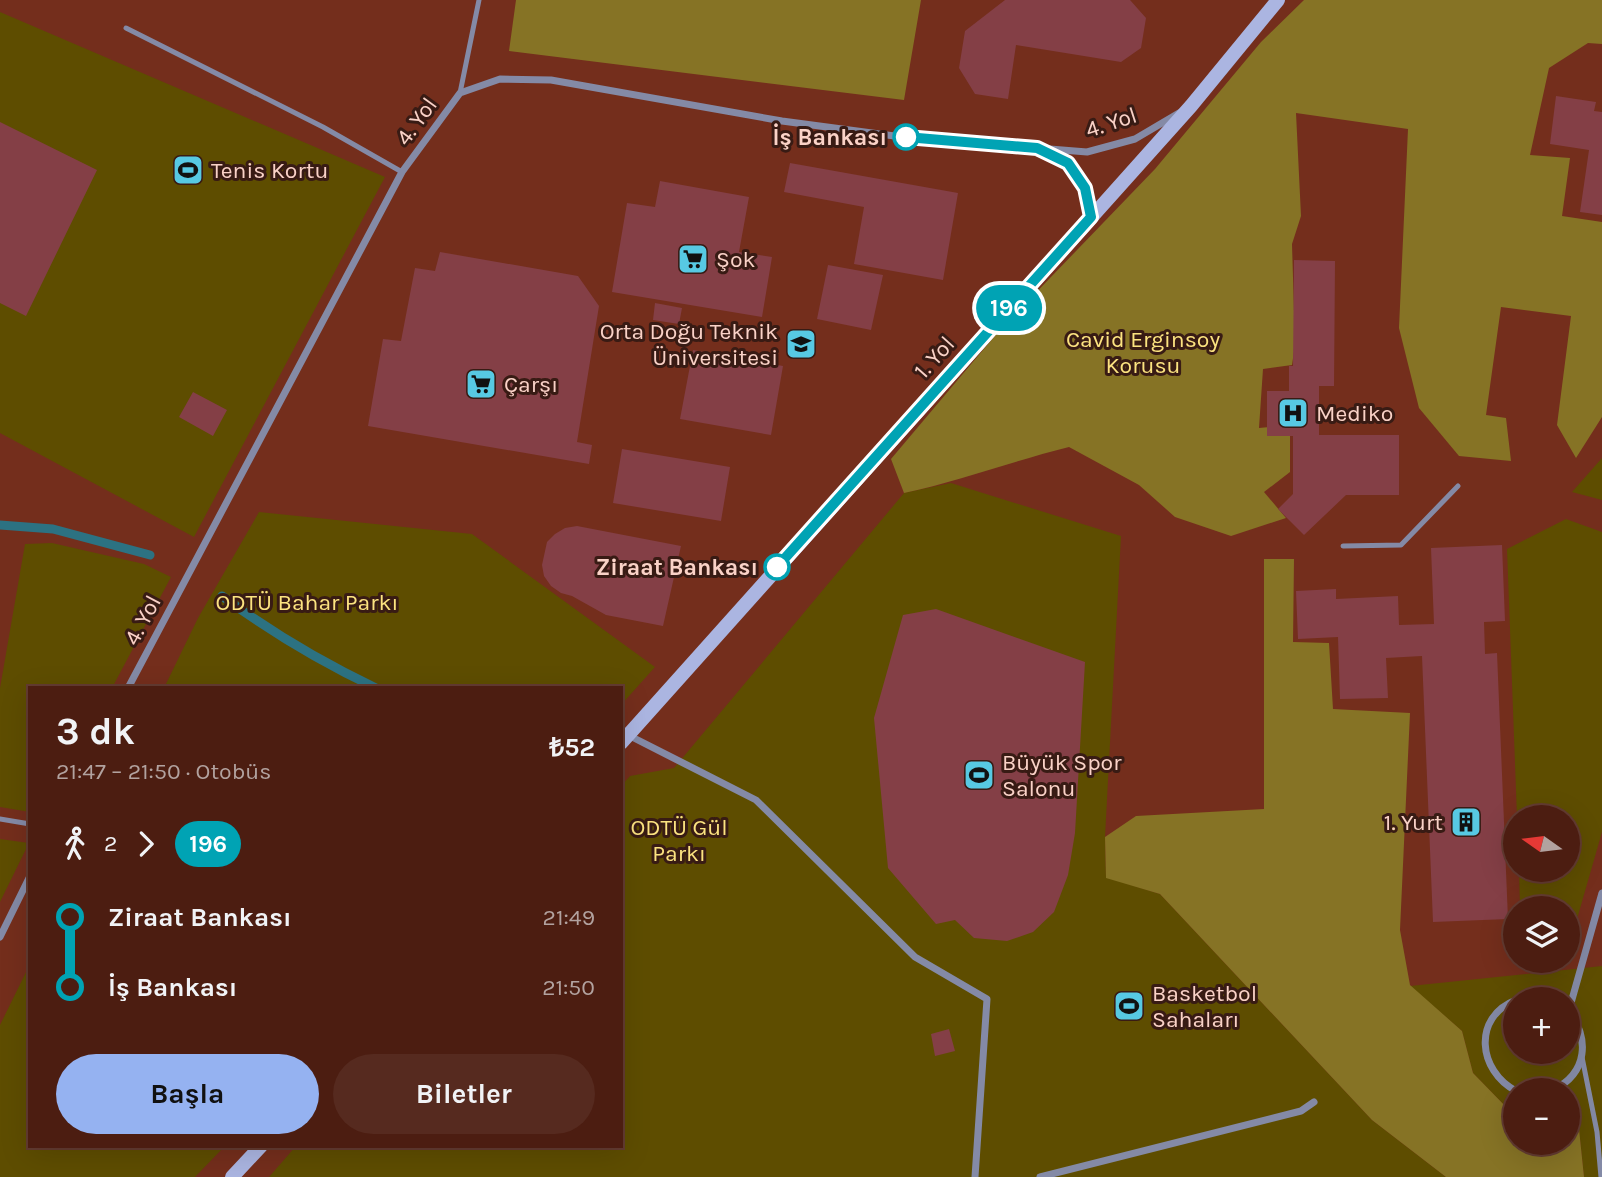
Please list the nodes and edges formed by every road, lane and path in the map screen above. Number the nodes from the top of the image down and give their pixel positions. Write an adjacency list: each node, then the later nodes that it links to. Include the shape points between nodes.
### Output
1 (479, 0): 4 (lane)
2 (1278, 0): 5 (street, 1. Yol)
3 (126, 28): 7 (lane)
4 (460, 93): 6 (street, 4. Yol, via 500,79 551,80 782,121 942,142); 7 (street, 4. Yol)
5 (1191, 106): 6 (street, 4. Yol, via 1135,139 1087,152); 8 (street, 1. Yol)
6 (1037, 148): 8 (street, 4. Yol, via 1068,163 1085,188)
7 (402, 172): 11 (street, 4. Yol)
8 (1091, 217): 12 (street, 1. Yol)
9 (1458, 486): 10 (lane, via 1401,545)
10 (1343, 545)
11 (129, 686)
12 (624, 739): 27 (street, via 756,800 915,957 987,999)
13 (0, 819): 14 (lane)
14 (28, 824)
15 (28, 880): 17 (street)
16 (1602, 893): 18 (street)
17 (0, 937)
18 (1575, 987)
19 (1503, 1008): 23 (street, via 1489,1024 1485,1040 1491,1070)
20 (1580, 1030): 21 (street)
21 (1582, 1058): 22 (street); 29 (lane)
22 (1570, 1078)
23 (1503, 1083)
24 (1314, 1102): 28 (street, via 1301,1111)
25 (259, 1148): 26 (street)
26 (232, 1177)
27 (975, 1177)
28 (1040, 1177)
29 (1601, 1177)

